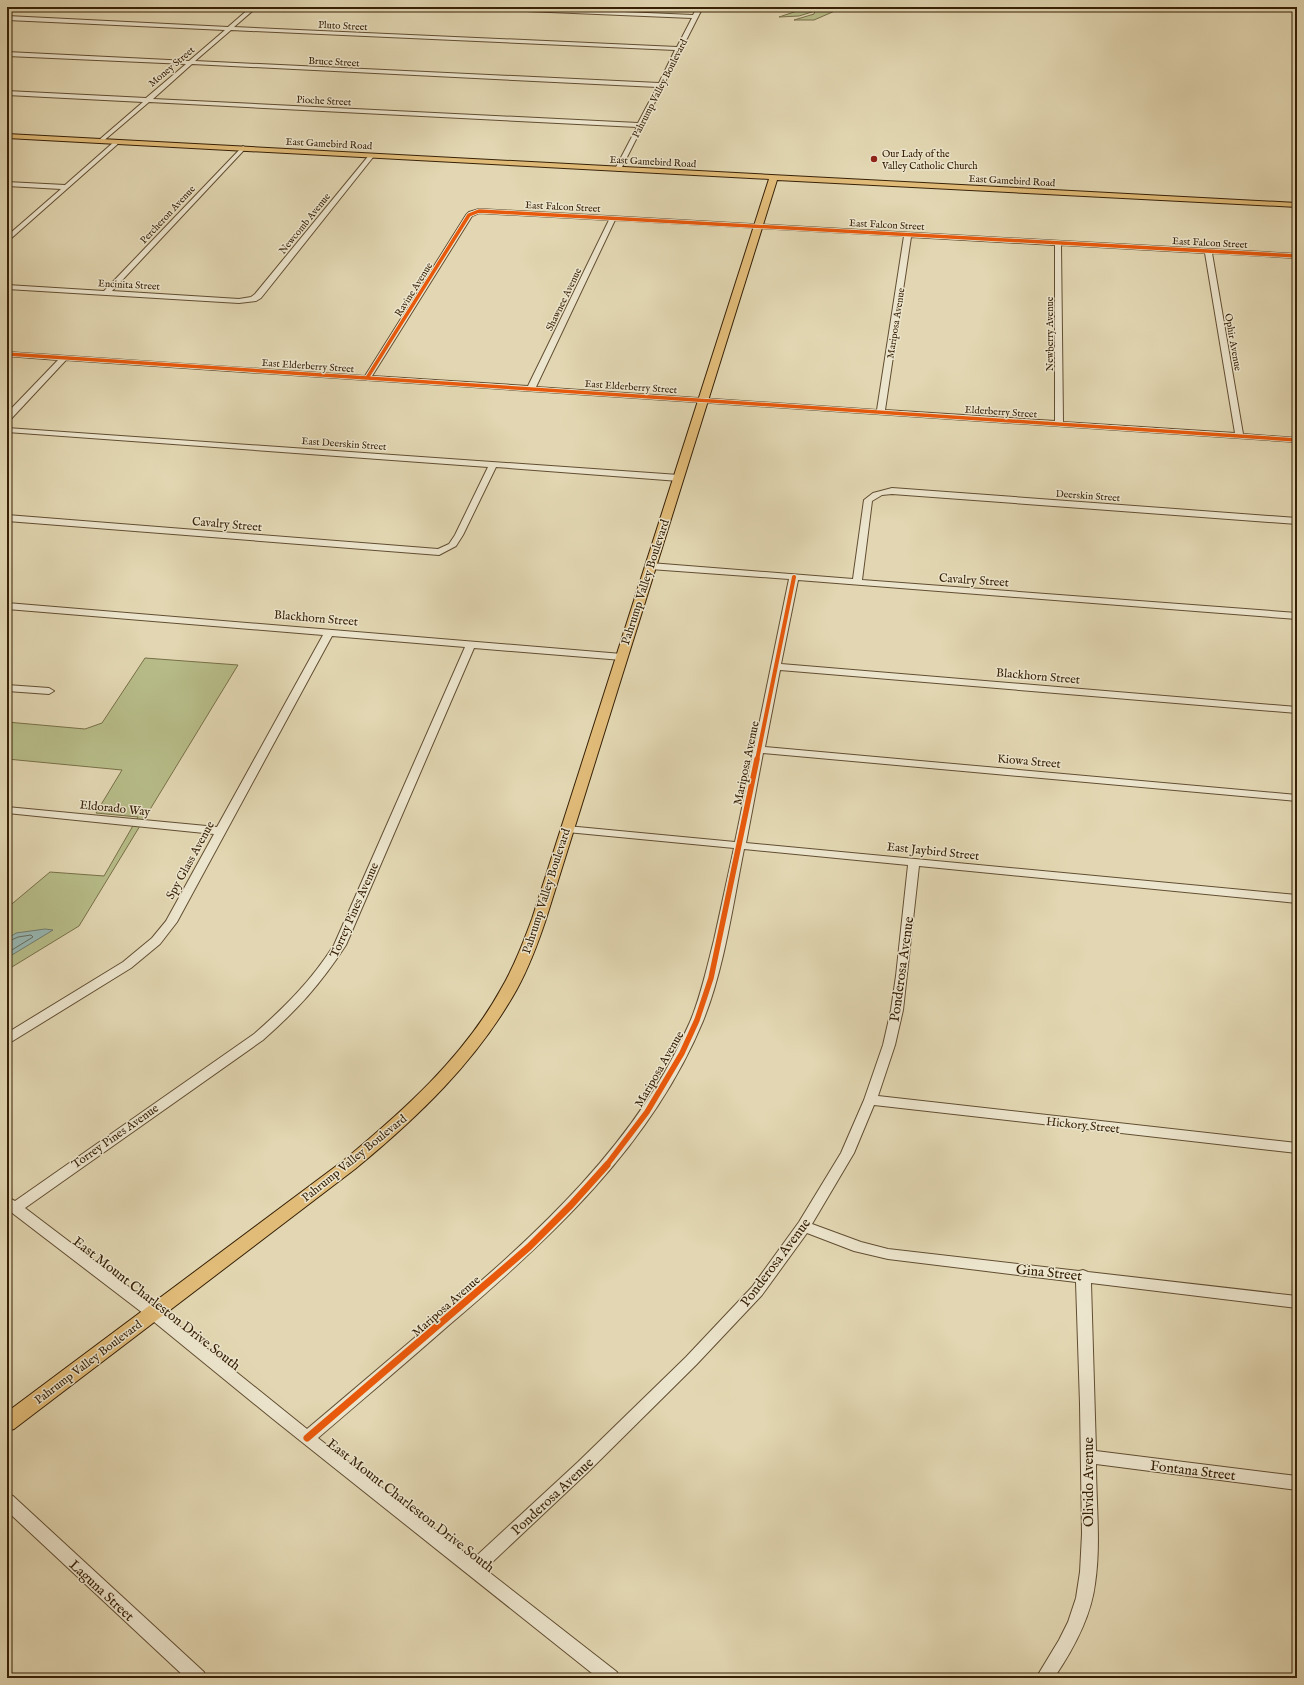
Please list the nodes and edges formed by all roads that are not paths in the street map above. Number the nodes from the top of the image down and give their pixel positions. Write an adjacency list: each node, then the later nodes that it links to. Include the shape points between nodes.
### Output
1 (254, 7): 6 (street, Money Street)
2 (476, 7): 4 (street)
3 (700, 7): 4 (street, Pahrump Valley Boulevard)
4 (695, 16): 7 (street, Pahrump Valley Boulevard)
5 (7, 18): 6 (street, Pluto Street)
6 (230, 29): 7 (street, Pluto Street); 9 (street, Money Street)
7 (679, 50): 10 (street, Pahrump Valley Boulevard)
8 (7, 54): 9 (street, Bruce Street)
9 (191, 63): 10 (street, Bruce Street); 12 (street, Money Street)
10 (660, 85): 13 (street, Pahrump Valley Boulevard)
11 (7, 93): 12 (street, Pioche Street)
12 (147, 100): 13 (street, Pioche Street); 15 (street, Money Street)
13 (640, 125): 19 (street, Pahrump Valley Boulevard)
14 (7, 136): 15 (main road, East Gamebird Road)
15 (101, 141): 16 (main road, East Gamebird Road)
16 (117, 142): 17 (main road, East Gamebird Road); 22 (street)
17 (243, 148): 18 (main road, East Gamebird Road); 33 (street, Percheron Avenue)
18 (372, 155): 19 (main road, East Gamebird Road); 34 (street, Newcomb Avenue, via 258,296)
19 (618, 169): 20 (main road, East Gamebird Road)
20 (774, 177): 23 (main road, East Gamebird Road); 26 (main road, Pahrump Valley Boulevard)
21 (7, 184): 22 (street)
22 (65, 187): 28 (street)
23 (1297, 205)
24 (476, 212): 25 (street, East Falcon Street); 37 (street, Ravine Avenue, via 469,215)
25 (613, 218): 26 (street, East Falcon Street); 38 (street, Shawnee Avenue)
26 (758, 226): 27 (street, East Falcon Street); 39 (main road, Pahrump Valley Boulevard)
27 (908, 234): 29 (street, East Falcon Street); 40 (street, Mariposa Avenue)
28 (7, 240)
29 (1058, 243): 30 (street, East Falcon Street); 42 (street, Newberry Avenue)
30 (1208, 251): 31 (street, East Falcon Street); 44 (street, Ophir Avenue)
31 (1297, 256)
32 (7, 287): 33 (street, Encinita Street)
33 (106, 293): 34 (street, Encinita Street)
34 (249, 300)
35 (7, 354): 36 (street, East Elderberry Street)
36 (64, 358): 37 (street, East Elderberry Street); 41 (street)
37 (368, 378): 38 (street, East Elderberry Street)
38 (531, 389): 39 (street, East Elderberry Street)
39 (703, 400): 40 (street, Elderberry Street); 47 (main road, Pahrump Valley Boulevard)
40 (881, 412): 42 (street, Elderberry Street)
41 (7, 418)
42 (1059, 424): 44 (street, Elderberry Street)
43 (7, 430): 46 (street, East Deerskin Street)
44 (1239, 436): 45 (street, Elderberry Street)
45 (1297, 440)
46 (493, 465): 47 (street, East Deerskin Street); 48 (street, Cavalry Street, via 452,546 434,552)
47 (679, 478): 50 (main road, Pahrump Valley Boulevard)
48 (7, 518)
49 (1297, 521): 52 (street, Deerskin Street, via 892,492 877,494 871,496 867,505)
50 (650, 566): 51 (street, Cavalry Street); 57 (main road, Pahrump Valley Boulevard)
51 (794, 577): 52 (street, Cavalry Street); 58 (street, Mariposa Avenue)
52 (857, 582): 54 (street, Cavalry Street)
53 (7, 606): 55 (street, Blackhorn Street)
54 (1297, 616)
55 (329, 632): 56 (street, Blackhorn Street); 66 (street, Spy Glass Avenue)
56 (471, 644): 57 (street, Blackhorn Street); 73 (street, Torrey Pines Avenue, via 340,945 316,982 301,1000 248,1045)
57 (622, 657): 65 (main road, Pahrump Valley Boulevard)
58 (777, 667): 61 (street, Blackhorn Street); 62 (street, Mariposa Avenue)
59 (7, 688): 60 (street)
60 (49, 691)
61 (1297, 710)
62 (759, 750): 63 (street, Kiowa Street); 67 (street, Mariposa Avenue)
63 (1297, 798)
64 (7, 811): 66 (street, Eldorado Way)
65 (567, 829): 67 (street, East Jaybird Street); 77 (main road, Pahrump Valley Boulevard, via 522,964 487,1024 453,1066 424,1099 380,1140)
66 (221, 831): 70 (street, Spy Glass Avenue, via 170,922 156,941 127,965)
67 (740, 846): 68 (street, East Jaybird Street); 79 (street, Mariposa Avenue, via 711,978 697,1020 682,1053 647,1112 612,1159 529,1247)
68 (914, 862): 69 (street, East Jaybird Street); 71 (street, Ponderosa Avenue, via 897,1010 889,1045)
69 (1297, 899)
70 (7, 1039)
71 (870, 1100): 72 (street, Hickory Street); 74 (street, Ponderosa Avenue, via 847,1153)
72 (1297, 1148)
73 (11, 1205): 77 (street, East Mount Charleston Drive South)
74 (804, 1226): 75 (street, Gina Street, via 859,1247 888,1254); 83 (street, Ponderosa Avenue, via 757,1291 691,1361 583,1467)
75 (1083, 1276): 76 (street, Gina Street); 80 (street, Olivido Avenue)
76 (1297, 1302)
77 (153, 1313): 78 (main road, Pahrump Valley Boulevard); 79 (street, East Mount Charleston Drive South)
78 (7, 1424)
79 (307, 1438): 83 (street, East Mount Charleston Drive South)
80 (1088, 1457): 81 (street, Fontana Street); 86 (street, Olivido Avenue, via 1087,1585 1080,1613 1068,1640)
81 (1297, 1483)
82 (7, 1501): 84 (street, Laguna Street)
83 (473, 1569): 85 (street, East Mount Charleston Drive South)
84 (198, 1678)
85 (610, 1678)
86 (1044, 1678)

